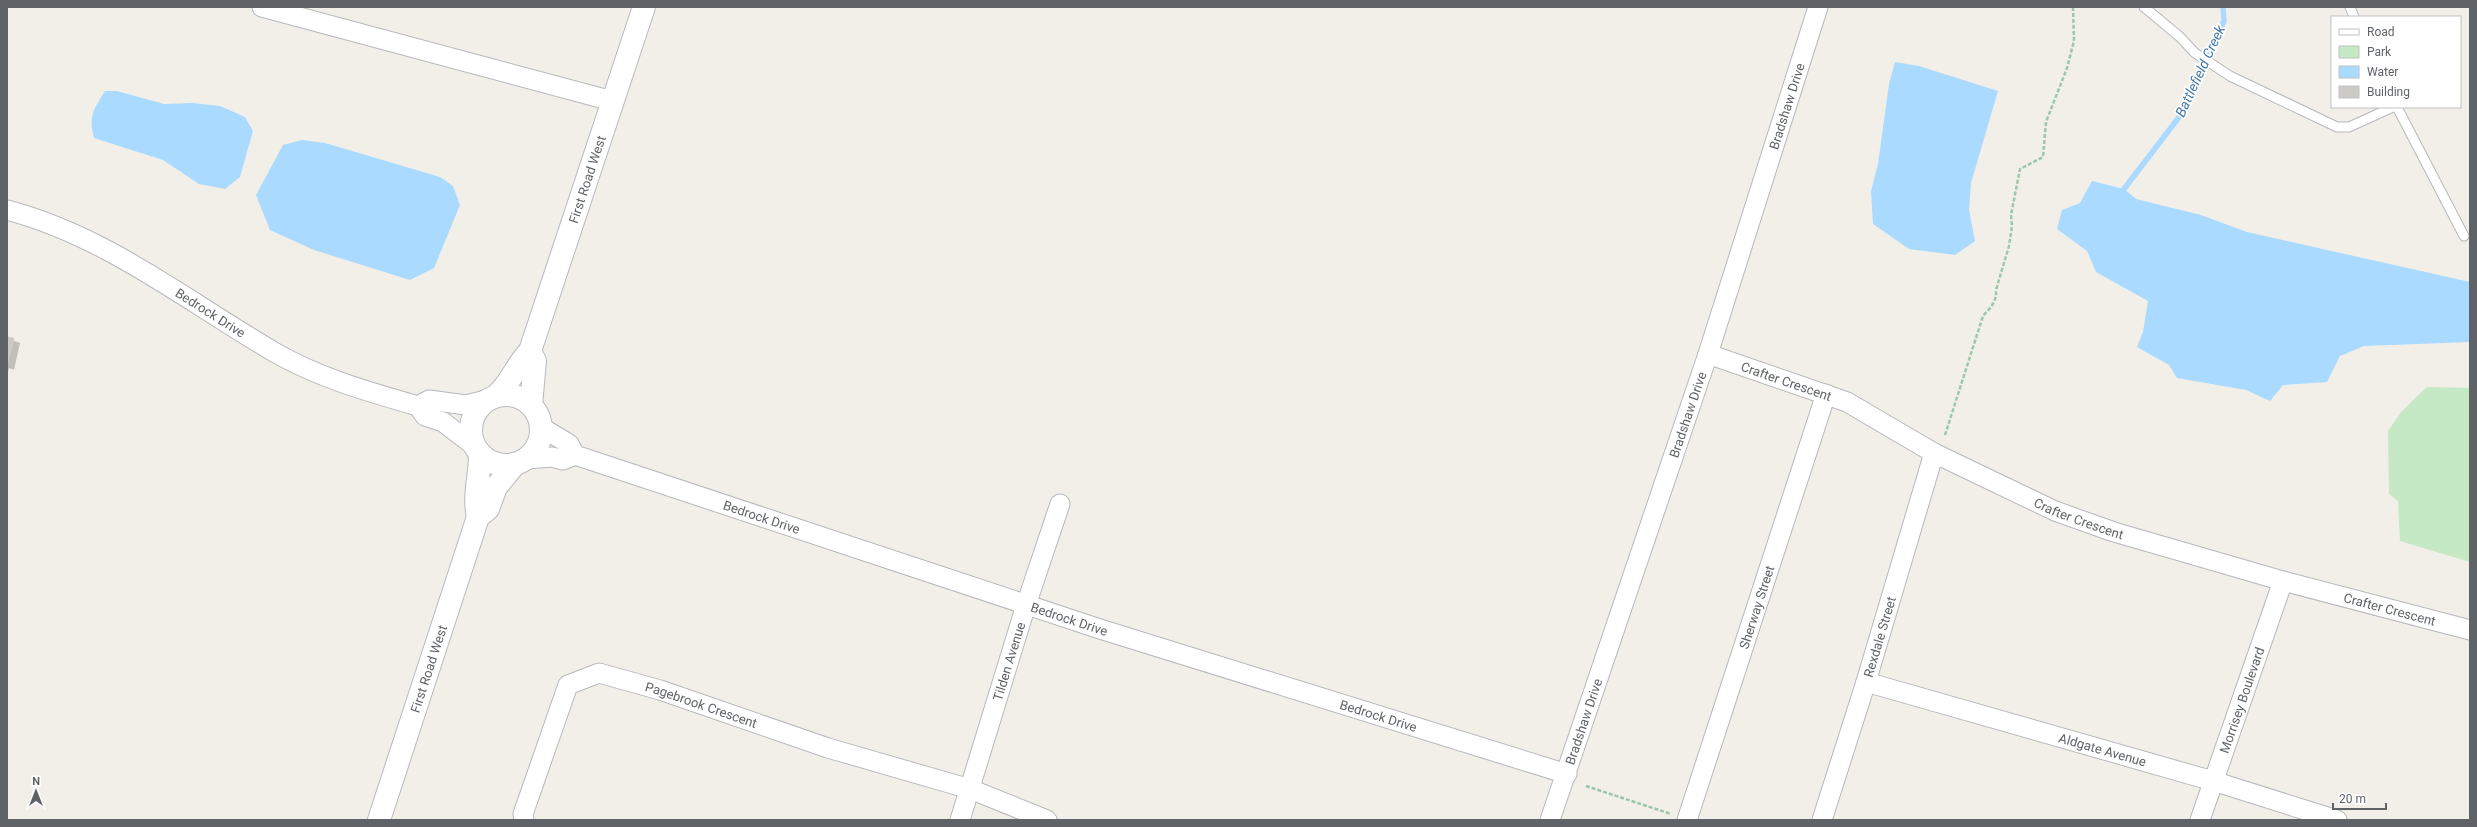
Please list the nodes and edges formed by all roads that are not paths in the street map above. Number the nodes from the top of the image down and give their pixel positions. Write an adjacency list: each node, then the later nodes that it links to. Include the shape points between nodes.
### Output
1 (262, 7): 5 (street)
2 (644, 7): 5 (street, First Road West)
3 (1818, 7): 11 (street, Bradshaw Drive)
4 (2144, 7): 6 (lane, via 2195,53 2230,76 2337,127 2357,124)
5 (612, 102): 10 (street, First Road West)
6 (2391, 108)
7 (2398, 108): 9 (lane)
8 (7, 210): 15 (street, Bedrock Drive, via 34,217 127,262 275,352 334,382)
9 (2464, 236)
10 (530, 351): 13 (street, First Road West, via 522,360 510,383); 14 (street, via 535,361)
11 (1708, 354): 12 (street, Crafter Crescent); 27 (street, Bradshaw Drive, via 1628,586)
12 (1826, 394): 18 (street, Crafter Crescent, via 1847,402); 30 (street, Sherway Street)
13 (491, 398): 14 (street, via 509,394); 15 (street, via 466,405 429,400); 17 (street, First Road West, via 477,409 471,420 470,432)
14 (531, 405): 16 (street, via 538,415)
15 (418, 406): 17 (street, Bedrock Drive, via 425,416 443,422)
16 (541, 427): 19 (street, via 569,444); 20 (street, First Road West, via 540,440 535,451)
17 (477, 450): 20 (street, via 496,464); 22 (street, First Road West, via 480,469 474,504)
18 (1934, 454): 23 (street, Crafter Crescent, via 2055,511 2114,532); 26 (street, Rexdale Street)
19 (575, 455): 20 (street, Bedrock Drive, via 563,460 552,457); 24 (street, Bedrock Drive)
20 (520, 462): 22 (street, First Road West, via 496,488 488,509)
21 (1060, 504): 24 (street, Tilden Avenue)
22 (478, 517): 31 (street, First Road West)
23 (2283, 581): 25 (street, Crafter Crescent); 28 (street, Morrisey Boulevard)
24 (1026, 605): 27 (street, Bedrock Drive); 29 (street, Tilden Avenue)
25 (2470, 630)
26 (1866, 682): 28 (street, Aldgate Avenue); 36 (street, Rexdale Street)
27 (1567, 774): 35 (street, Bradshaw Drive)
28 (2213, 781): 37 (street, Morrisey Boulevard); 38 (street, Aldgate Avenue)
29 (970, 789): 32 (street, Pagebrook Crescent, via 828,748 660,690 599,673 568,685 523,814); 33 (street, Tilden Avenue); 34 (street)
30 (1680, 817)
31 (379, 820)
32 (524, 820)
33 (960, 820)
34 (1048, 820)
35 (1550, 820)
36 (1822, 820)
37 (2200, 820)
38 (2338, 820)

